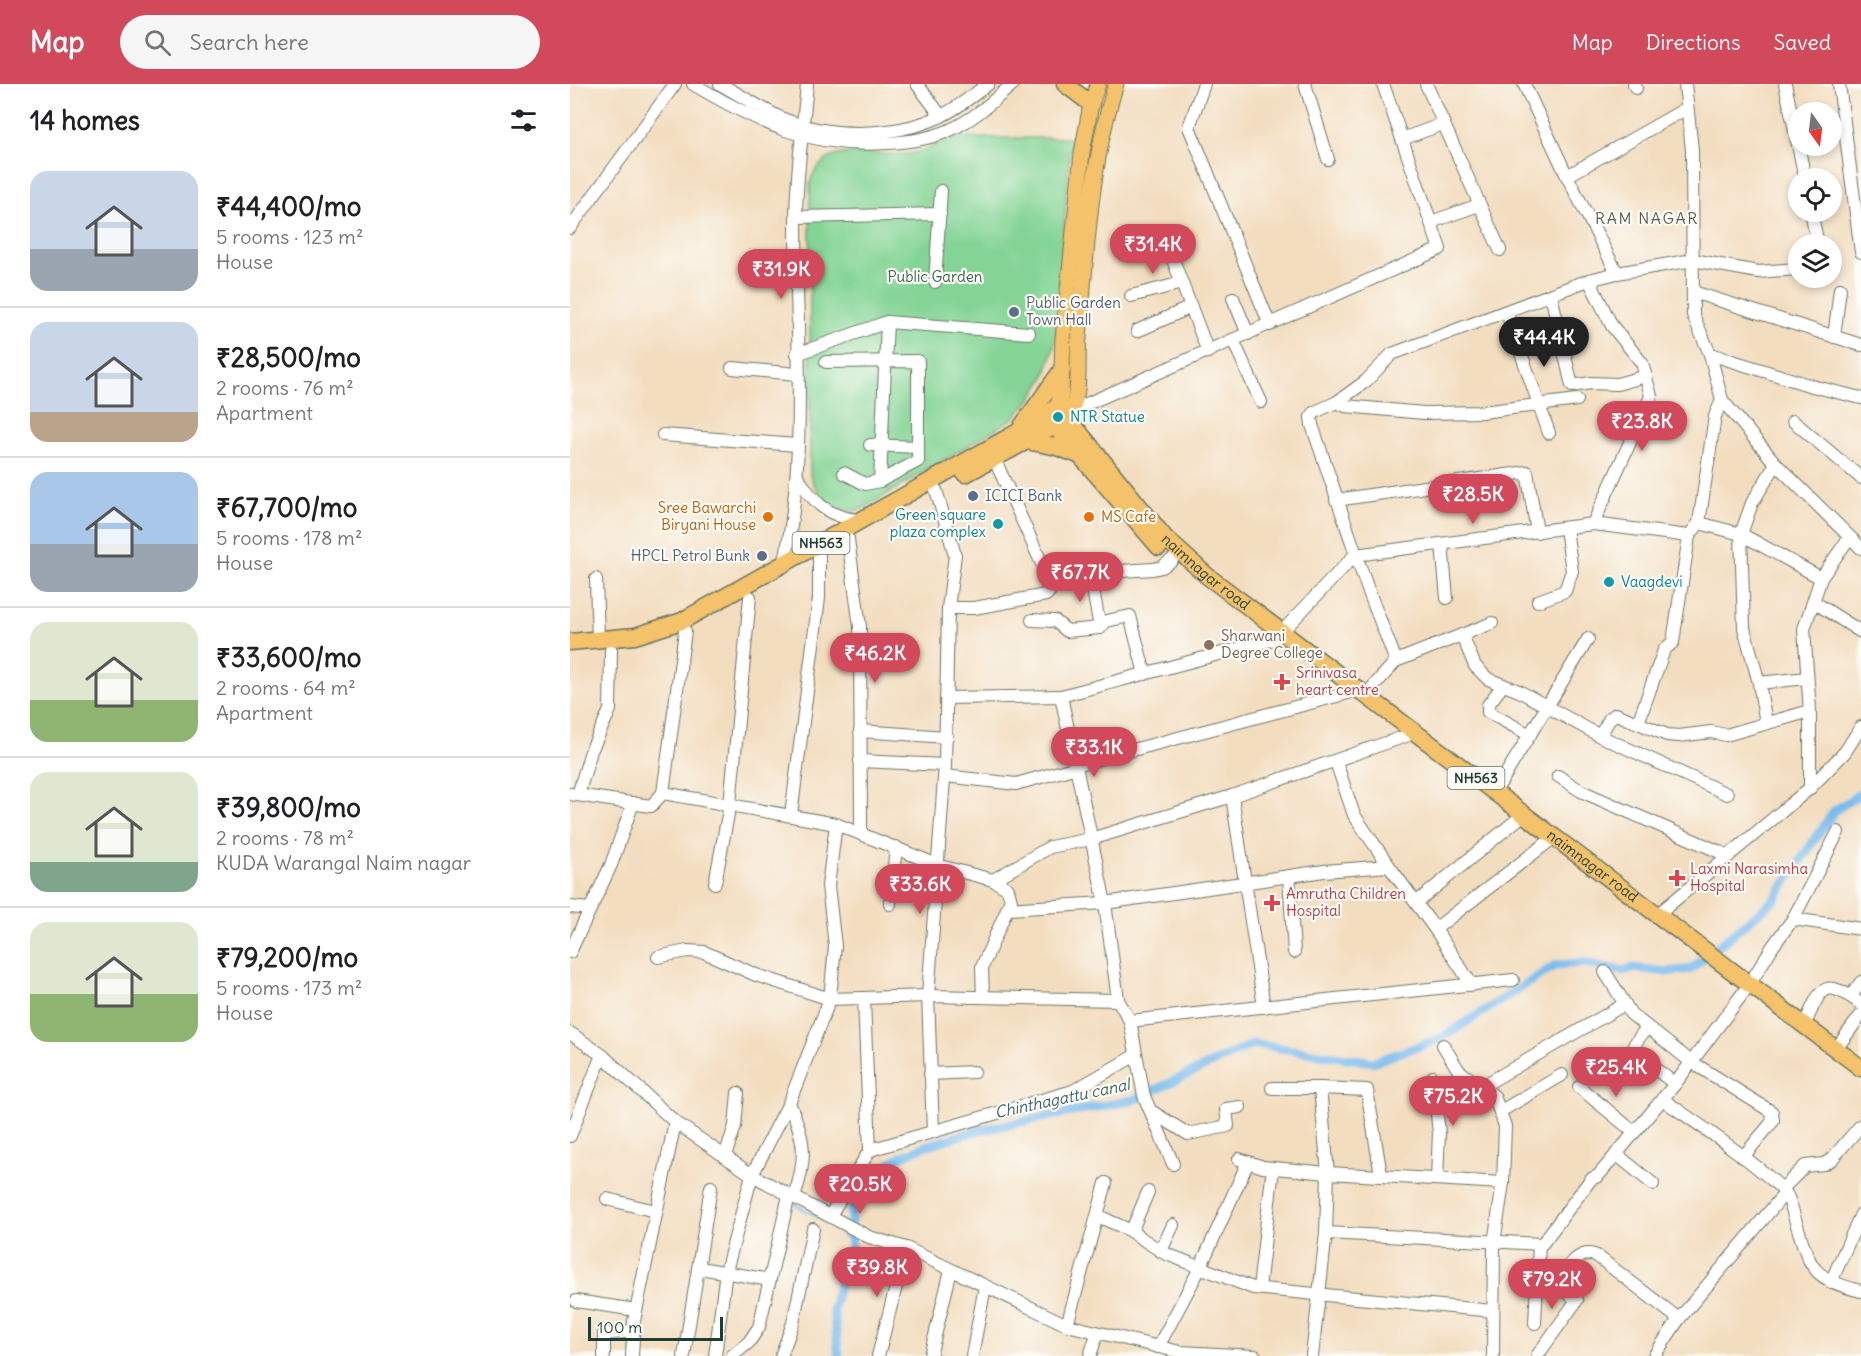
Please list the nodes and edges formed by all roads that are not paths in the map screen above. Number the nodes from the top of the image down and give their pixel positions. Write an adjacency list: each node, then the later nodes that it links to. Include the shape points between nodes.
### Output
1 (675, 84): 33 (street)
2 (693, 84): 23 (street, via 737,110)
3 (720, 84): 23 (street)
4 (807, 84): 23 (street)
5 (917, 84): 21 (street)
6 (988, 84): 21 (street)
7 (1013, 84): 23 (street, via 981,111 932,137 909,142 837,144)
8 (1065, 84): 19 (highway)
9 (1098, 84): 19 (main road)
10 (1116, 84): 73 (main road, via 1098,153 1078,340 1077,394)
11 (1305, 84): 25 (street)
12 (1383, 84): 24 (street)
13 (1426, 84): 22 (street)
14 (1524, 84): 27 (street)
15 (1684, 84): 20 (street)
16 (1785, 84): 26 (street)
17 (1839, 84): 35 (street)
18 (1206, 85): 51 (street, via 1189,127)
19 (1091, 104): 64 (main road, via 1082,153)
20 (1687, 108): 27 (street); 37 (street, via 1692,150)
21 (941, 116): 23 (street, via 905,127 862,132)
22 (1443, 124): 24 (street); 29 (street)
23 (803, 132): 31 (street)
24 (1402, 139): 32 (street)
25 (1328, 159)
26 (1803, 168)
27 (1567, 176): 39 (street)
28 (941, 191): 30 (street)
29 (1479, 205): 32 (street); 34 (street)
30 (940, 214): 31 (street); 41 (street)
31 (796, 217): 59 (street)
32 (1431, 222): 51 (street, via 1440,249)
33 (570, 228)
34 (1500, 250)
35 (1861, 252)
36 (1172, 256): 42 (street)
37 (1693, 260): 38 (street, via 1758,272); 39 (street); 44 (street)
38 (1788, 269)
39 (1617, 273): 40 (street)
40 (1589, 280): 45 (street); 66 (street, via 1612,326 1642,363)
41 (935, 282)
42 (1182, 284): 46 (street); 48 (street)
43 (1840, 289): 55 (street)
44 (1693, 292): 55 (street); 60 (street, via 1693,315)
45 (1551, 295): 49 (street); 66 (street, via 1572,386 1591,382 1617,384)
46 (1131, 296)
47 (1233, 298): 54 (street)
48 (1191, 308): 52 (street); 58 (street)
49 (1507, 313): 71 (street, via 1392,354 1366,381); 72 (street)
50 (887, 322): 53 (street); 59 (street); 61 (street)
51 (1269, 325): 54 (street)
52 (1137, 331)
53 (1029, 333)
54 (1248, 334): 56 (street)
55 (1834, 337): 57 (street)
56 (1233, 340): 58 (street); 70 (street)
57 (1861, 345)
58 (1208, 352): 73 (street)
59 (797, 354): 65 (street)
60 (1710, 354): 67 (street); 69 (street)
61 (885, 361): 62 (street); 79 (street); 80 (street, via 918,361)
62 (826, 362)
63 (732, 368): 65 (street)
64 (1062, 370): 73 (main road); 77 (highway)
65 (797, 374): 78 (street)
66 (1646, 376): 92 (street, via 1651,396)
67 (1861, 398)
68 (1577, 400): 72 (street)
69 (1722, 400): 83 (street); 91 (street, via 1715,416)
70 (1261, 402)
71 (1337, 402): 72 (street, via 1425,413 1482,412); 89 (street, via 1311,417)
72 (1541, 403): 75 (street)
73 (1060, 415): 77 (highway, NH563); 81 (highway, NH563); 118 (highway, naimnagar road / NH563, via 1165,538)
74 (1793, 421): 86 (street)
75 (1549, 434)
76 (663, 435): 78 (street)
77 (1022, 436): 81 (highway); 82 (highway, NH563); 90 (highway, NH563)
78 (797, 445): 85 (street)
79 (876, 445): 80 (street); 87 (street)
80 (918, 447): 87 (street, via 918,461)
81 (1080, 456): 103 (highway, NH563)
82 (994, 458): 88 (highway, NH563); 111 (street, via 1047,575 1049,592 974,608)
83 (1776, 464): 95 (street, via 1752,503); 98 (street)
84 (844, 473): 87 (street, via 865,484)
85 (797, 476): 90 (street, via 810,498 829,514); 104 (street, via 794,519)
86 (1861, 478)
87 (880, 481)
88 (936, 490): 97 (highway, NH563); 111 (street, via 955,555)
89 (1336, 500): 94 (street, via 1527,472); 102 (street)
90 (859, 520): 104 (highway, NH563)
91 (1699, 523): 95 (street); 96 (street)
92 (1593, 524): 93 (street); 96 (street)
93 (1566, 528): 94 (street); 109 (street, via 1572,579 1566,591)
94 (1537, 532): 99 (street)
95 (1741, 534): 105 (street); 126 (street, via 1744,628)
96 (1689, 536): 134 (street, via 1673,642 1664,650)
97 (848, 538): 101 (highway, NH563); 137 (street, via 860,627)
98 (1849, 538): 100 (street); 105 (street)
99 (1442, 544): 102 (street); 108 (street)
100 (1861, 548)
101 (819, 555): 107 (highway, NH563); 155 (street, via 819,598)
102 (1355, 555): 118 (street); 123 (street)
103 (1172, 560): 114 (street, via 1153,569 1090,573); 118 (highway, NH563)
104 (784, 566): 121 (highway, NH563, via 682,621)
105 (1821, 578): 110 (street)
106 (596, 579): 121 (street)
107 (750, 597): 115 (highway, NH563); 154 (street)
108 (1447, 598)
109 (1538, 601)
110 (1814, 602): 116 (street); 125 (street, via 1804,629)
111 (948, 608): 131 (street)
112 (1032, 620): 114 (street, via 1055,621 1066,631)
113 (1492, 623): 117 (street)
114 (1100, 628): 124 (street, via 1106,621 1130,616)
115 (685, 631): 121 (highway, NH563, via 637,647); 149 (street)
116 (1861, 632)
117 (1461, 635): 123 (street); 127 (street, via 1481,674)
118 (1277, 636): 124 (street); 128 (highway, NH563); 130 (highway, naimnagar road / NH563)
119 (1588, 639): 132 (street)
120 (570, 642): 121 (highway, NH563)
121 (604, 645): 122 (highway, NH563); 150 (street, via 610,710)
122 (570, 653)
123 (1396, 662): 130 (street)
124 (1145, 674): 129 (street)
125 (1808, 678): 126 (street); 133 (street)
126 (1759, 683): 135 (street)
127 (1503, 685): 132 (street); 138 (street, via 1488,705 1488,712)
128 (1348, 693): 139 (highway, NH563); 144 (street)
129 (1061, 696): 131 (street); 144 (street)
130 (1365, 696): 148 (highway, naimnagar road / NH563)
131 (946, 698): 141 (street)
132 (1548, 705): 138 (street); 140 (street)
133 (1810, 711): 135 (street); 147 (street)
134 (1638, 723): 135 (street, via 1678,736 1711,732 1726,735); 140 (street, via 1616,714)
135 (1766, 723)
136 (1861, 727): 147 (street, via 1845,752)
137 (860, 731): 141 (street); 142 (street)
138 (1530, 735): 148 (street)
139 (1406, 736): 143 (street); 156 (highway, NH563)
140 (1600, 736): 151 (street)
141 (947, 737): 145 (street)
142 (860, 761): 145 (street); 158 (street)
143 (1336, 762): 152 (street); 165 (street, via 1354,815)
144 (1077, 766): 145 (street, via 1016,784); 160 (street)
145 (945, 771): 164 (street)
146 (1558, 776): 163 (street, via 1581,791)
147 (1810, 788): 163 (street)
148 (1495, 792): 177 (highway, naimnagar road / NH563)
149 (663, 793): 153 (street, via 651,806); 154 (street)
150 (574, 794): 153 (street)
151 (1727, 794)
152 (1232, 796): 160 (street); 169 (street)
153 (633, 803): 174 (street)
154 (730, 804): 155 (street); 168 (street)
155 (791, 815): 157 (street)
156 (1518, 819): 161 (highway, NH563); 171 (street)
157 (836, 824): 158 (street); 190 (street, via 828,886 835,946)
158 (861, 832): 162 (street)
159 (1838, 832): 176 (street)
160 (1091, 838): 167 (street, via 1050,847); 170 (street)
161 (1548, 842): 177 (highway, NH563); 178 (street)
162 (896, 847): 164 (street); 172 (street)
163 (1729, 856): 177 (street)
164 (940, 866): 167 (street); 188 (street)
165 (1389, 866): 166 (street); 171 (street)
166 (1289, 877): 169 (street); 181 (street)
167 (993, 880): 175 (street, via 1010,892)
168 (715, 883)
169 (1246, 884): 170 (street); 195 (street)
170 (1105, 903): 175 (street); 192 (street)
171 (1416, 903): 178 (street)
172 (890, 904)
173 (570, 907): 174 (street)
174 (590, 909): 180 (street)
175 (1007, 909): 189 (street, via 982,967)
176 (1793, 919): 179 (street); 187 (street)
177 (1665, 924): 187 (highway, NH563)
178 (1435, 929): 186 (street)
179 (1861, 929)
180 (570, 952)
181 (1294, 952)
182 (658, 957): 190 (street, via 704,952 756,975)
183 (1605, 972): 194 (street)
184 (1513, 980): 186 (street)
185 (1861, 982): 193 (street)
186 (1472, 985): 195 (street)
187 (1747, 988): 199 (highway, NH563); 205 (street); 211 (highway, NH563)
188 (928, 996): 189 (street); 191 (street); 208 (street)
189 (983, 997): 192 (street)
190 (830, 999): 191 (street); 219 (street)
191 (864, 999): 228 (street)
192 (1118, 1000): 197 (street)
193 (1856, 1000): 199 (street, via 1834,988 1821,990)
194 (1625, 1004): 198 (street); 213 (street)
195 (1264, 1007): 197 (street)
196 (1861, 1015): 202 (street)
197 (1130, 1021): 204 (street)
198 (1647, 1026): 205 (street); 212 (street, via 1634,1045 1635,1053)
199 (1804, 1026): 202 (highway, NH563)
200 (570, 1033): 203 (street)
201 (1443, 1045): 213 (street, via 1459,1071)
202 (1836, 1049): 206 (highway, NH563)
203 (602, 1055): 223 (street); 227 (street)
204 (1136, 1055): 222 (street); 225 (street, via 1073,1091)
205 (1690, 1061): 212 (street); 231 (street, via 1774,1115)
206 (1861, 1068)
207 (974, 1072): 208 (street)
208 (930, 1074): 225 (street)
209 (1562, 1075): 221 (street)
210 (1433, 1077): 237 (street, via 1439,1133)
211 (1861, 1080)
212 (1675, 1084): 218 (street)
213 (1481, 1087): 221 (street, via 1494,1096)
214 (1579, 1087): 226 (street)
215 (1272, 1088): 216 (street)
216 (1320, 1088): 234 (street); 236 (street, via 1368,1090)
217 (738, 1093): 230 (street, via 735,1126)
218 (1662, 1099): 226 (street); 231 (street)
219 (789, 1103): 235 (street); 244 (street, via 801,1131 804,1158)
220 (1240, 1107): 222 (street, via 1226,1108 1228,1126 1188,1134)
221 (1501, 1111): 238 (street, via 1505,1126)
222 (1151, 1112): 232 (street)
223 (675, 1122): 230 (street); 246 (street)
224 (1861, 1125): 242 (street, via 1832,1159 1805,1166)
225 (933, 1131): 228 (street)
226 (1634, 1132): 229 (street)
227 (570, 1135)
228 (870, 1150): 249 (street)
229 (1616, 1154): 240 (street); 255 (street)
230 (725, 1156): 235 (street)
231 (1743, 1156): 242 (street)
232 (1173, 1164)
233 (1273, 1168): 234 (street); 259 (street, via 1243,1160); 267 (street)
234 (1328, 1173): 236 (street); 253 (street)
235 (752, 1175): 244 (street); 262 (street)
236 (1381, 1175): 237 (street)
237 (1437, 1178): 238 (street)
238 (1503, 1183): 254 (street)
239 (1106, 1184): 248 (street)
240 (1653, 1184)
241 (711, 1187): 258 (street)
242 (1783, 1191): 265 (street, via 1812,1269); 273 (street)
243 (1148, 1192): 252 (street)
244 (792, 1196): 249 (street); 263 (street)
245 (607, 1199): 246 (street)
246 (655, 1211): 271 (street)
247 (1861, 1214): 265 (street)
248 (1098, 1216): 252 (street); 275 (street)
249 (834, 1217): 256 (street, via 869,1237)
250 (1173, 1225): 257 (street)
251 (813, 1229): 285 (street, via 793,1323)
252 (1131, 1232): 257 (street)
253 (1326, 1233): 254 (street); 269 (street)
254 (1494, 1244): 255 (street); 272 (street)
255 (1539, 1244): 260 (street)
256 (906, 1248): 261 (street); 286 (street)
257 (1161, 1251): 259 (street)
258 (700, 1268): 262 (street); 282 (street)
259 (1200, 1268): 267 (street); 278 (street)
260 (1538, 1269): 264 (street); 274 (street)
261 (951, 1270): 266 (street); 287 (street)
262 (726, 1271): 263 (street); 283 (street)
263 (770, 1280): 284 (street, via 759,1327)
264 (1556, 1281): 273 (street, via 1578,1256 1593,1253); 293 (street, via 1577,1300)
265 (1831, 1282): 268 (street)
266 (985, 1286): 275 (street); 288 (street)
267 (1259, 1288): 269 (street)
268 (1861, 1291)
269 (1319, 1294): 272 (street); 291 (street)
270 (576, 1301): 271 (street)
271 (636, 1310): 276 (street)
272 (1493, 1311): 292 (street)
273 (1678, 1319): 294 (street)
274 (1535, 1323)
275 (1066, 1325): 277 (street)
276 (633, 1331): 280 (street, via 604,1334); 281 (street)
277 (1097, 1334): 278 (street); 289 (street)
278 (1158, 1347): 279 (street)
279 (1180, 1354): 290 (street)
280 (604, 1356)
281 (632, 1356)
282 (684, 1356)
283 (714, 1356)
284 (732, 1356)
285 (781, 1356)
286 (878, 1356)
287 (930, 1356)
288 (972, 1356)
289 (1090, 1356)
290 (1254, 1356)
291 (1312, 1356)
292 (1494, 1356)
293 (1537, 1356)
294 (1654, 1356)

